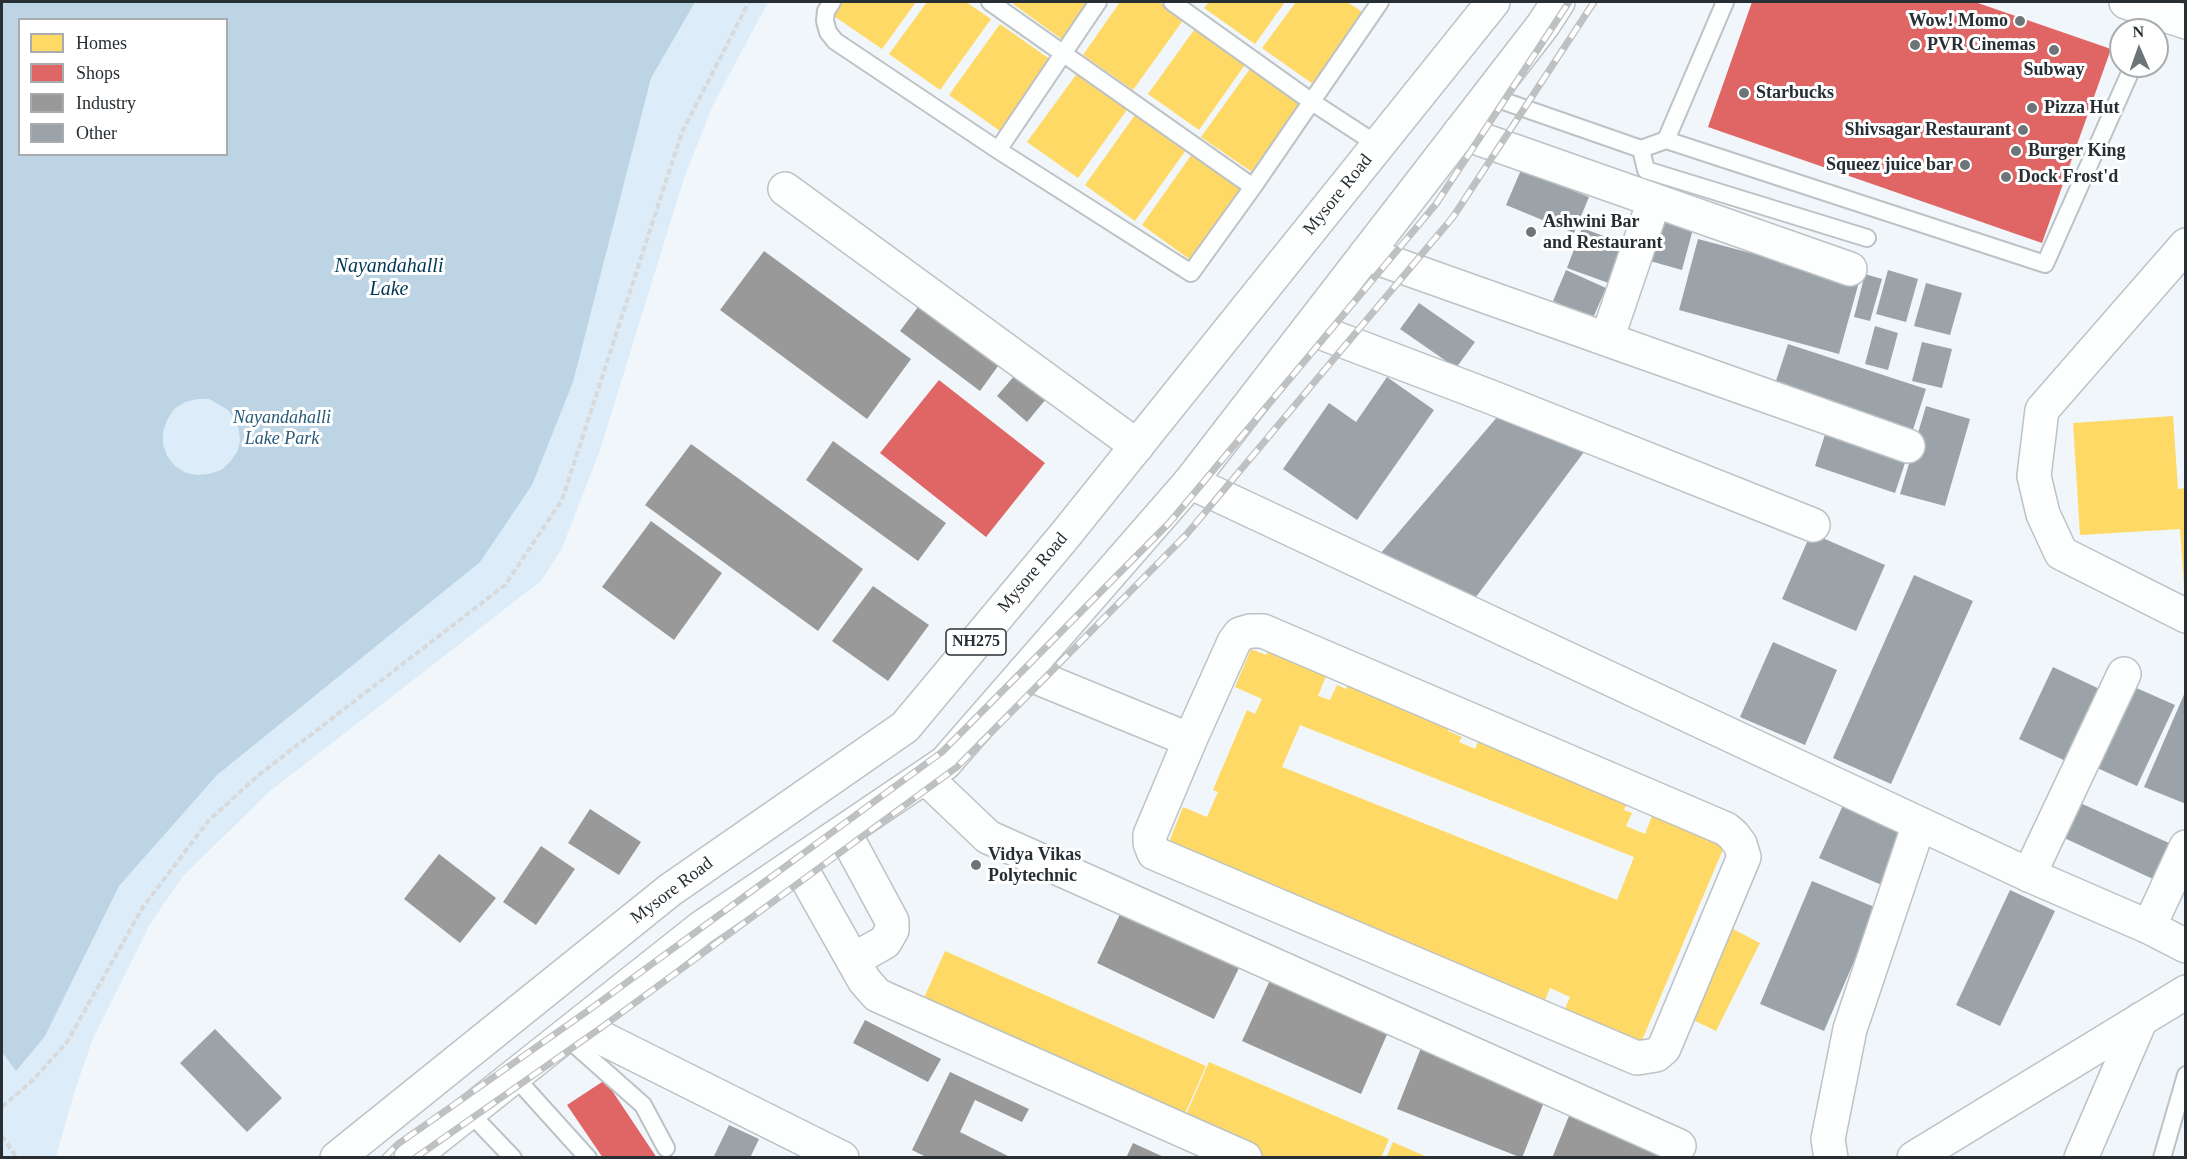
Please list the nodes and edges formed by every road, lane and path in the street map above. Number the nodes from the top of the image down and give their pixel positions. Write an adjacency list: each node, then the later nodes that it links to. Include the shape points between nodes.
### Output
1 (749, 2): 52 (path, via 682,132 561,500 505,585 260,774 209,820 143,907 67,1042)
2 (832, 2): 20 (lane, via 825,21 836,41)
3 (990, 2): 12 (lane)
4 (1098, 2): 12 (lane)
5 (1172, 2): 15 (lane)
6 (1493, 2): 18 (main road, Mysore Road / NH275)
7 (1558, 2): 14 (main road)
8 (1725, 2): 17 (lane)
9 (1372, 4): 15 (lane)
10 (2143, 14): 11 (main road)
11 (2186, 22)
12 (1063, 52): 20 (lane); 21 (lane)
13 (2128, 78): 17 (lane, via 2045,264)
14 (1489, 96): 16 (main road); 19 (lane)
15 (1312, 102): 18 (lane); 21 (lane)
16 (1460, 132): 23 (main road); 26 (main road)
17 (1666, 140): 19 (lane)
18 (1378, 145): 30 (main road, Mysore Road / NH275)
19 (1641, 149): 24 (lane, via 1646,170)
20 (998, 150): 21 (lane, via 1191,273)
21 (1253, 186)
22 (785, 189): 30 (main road)
23 (1654, 201): 27 (main road); 29 (main road)
24 (1867, 238)
25 (2186, 245): 34 (main road, via 2042,410 2034,476 2043,514 2061,554)
26 (1366, 254): 28 (main road); 29 (main road)
27 (1851, 269)
28 (1308, 328): 32 (main road); 33 (main road)
29 (1607, 339): 31 (main road)
30 (1137, 446): 57 (main road, Mysore Road / NH275, via 905,727 670,890)
31 (1908, 446)
32 (1190, 482): 35 (main road); 39 (main road)
33 (1813, 525)
34 (2186, 616)
35 (1024, 672): 37 (main road); 38 (main road, via 945,763)
36 (2124, 674): 43 (main road)
37 (1190, 740): 37 (main road, via 1234,642 1240,634 1263,632 1726,829 1740,844 1744,857 1664,1048 1656,1055 1637,1058 1154,853 1150,835)
38 (925, 777): 40 (main road); 55 (main road, via 988,837)
39 (1919, 824): 43 (main road); 64 (main road, via 1850,1029 1828,1139)
40 (844, 832): 42 (main road); 46 (main road, via 891,921 892,930 885,942)
41 (2186, 847): 44 (main road)
42 (798, 863): 46 (main road); 49 (main road, via 701,928)
43 (2029, 875): 44 (main road)
44 (2149, 927): 45 (main road)
45 (2186, 946)
46 (853, 960): 63 (main road, via 877,994)
47 (2186, 992): 48 (main road)
48 (2141, 1019): 65 (main road); 66 (main road)
49 (571, 1031): 51 (main road); 56 (lane, via 643,1106); 62 (main road)
50 (2186, 1075): 67 (lane)
51 (514, 1076): 53 (main road); 61 (lane)
52 (2, 1107)
53 (469, 1112): 59 (main road); 60 (lane)
54 (2, 1136): 58 (path)
55 (1679, 1146)
56 (666, 1148)
57 (338, 1157)
58 (17, 1158)
59 (411, 1158)
60 (513, 1158)
61 (588, 1158)
62 (842, 1158)
63 (1245, 1158)
64 (1831, 1158)
65 (1914, 1158)
66 (2081, 1158)
67 (2162, 1158)

